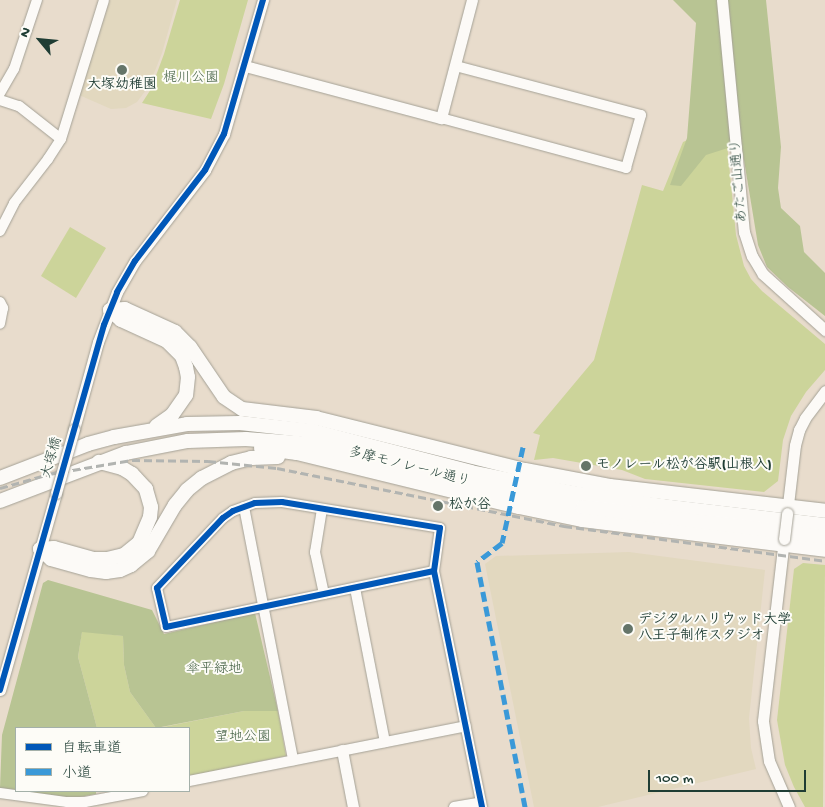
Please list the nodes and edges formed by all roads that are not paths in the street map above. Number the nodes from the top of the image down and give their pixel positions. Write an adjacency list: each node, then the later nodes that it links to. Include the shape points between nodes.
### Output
1 (37, 0): 8 (street, via 14,69)
2 (104, 0): 11 (street)
3 (263, 0): 6 (street, 大塚橋)
4 (472, 0): 7 (street)
5 (722, 0): 16 (street, あたご山通り, via 744,232 752,256 763,274)
6 (245, 66): 10 (street); 14 (street, 大塚橋, via 215,152 205,170 135,261)
7 (455, 66): 10 (street); 10 (street, via 641,115 626,168)
8 (0, 94)
9 (0, 100): 11 (street, via 19,106)
10 (441, 118)
11 (61, 139): 12 (street, via 14,204)
12 (0, 232)
13 (0, 302): 15 (street, via 3,308)
14 (110, 310): 18 (main road, via 121,320 167,341 182,356 186,367 188,386 181,404 165,420); 20 (main road, via 125,310 175,332 190,347 224,397 238,407 316,418); 33 (street, 大塚橋, bridge, via 98,342)
15 (1, 321)
16 (825, 330)
17 (825, 391): 28 (street, via 799,430)
18 (146, 430): 19 (main road, 多摩モノレール通り, via 210,422); 24 (main road, 多摩モノレール通り, via 88,444)
19 (312, 430): 20 (main road); 30 (main road, 多摩モノレール通り, via 537,486 662,506)
20 (364, 430): 28 (main road, via 525,470)
21 (188, 441): 22 (main road, via 274,449); 23 (main road, 多摩モノレール通り, via 150,447); 31 (main road, 多摩モノレール通り, via 246,439 311,444 466,483 584,507)
22 (309, 457): 32 (main road, via 582,520); 33 (main road, via 251,458 231,463 207,475 180,497 148,551 120,570 91,570 51,560)
23 (97, 462): 25 (main road, 多摩モノレール通り); 33 (main road, via 122,468 146,489 150,517 139,543 124,554 107,560 54,548)
24 (0, 478)
25 (0, 501)
26 (244, 507): 27 (street, via 282,502); 38 (street); 38 (street, via 223,518 157,588 166,627)
27 (322, 509): 35 (street, via 440,528); 37 (street, via 315,552)
28 (788, 510): 29 (main road); 32 (street, bridge)
29 (825, 510)
30 (825, 525)
31 (825, 537)
32 (784, 542): 34 (main road); 50 (street, via 763,721 769,761)
33 (40, 549): 39 (street, 大塚橋)
34 (825, 550)
35 (434, 571): 36 (street); 40 (street)
36 (354, 588): 37 (street); 41 (street)
37 (324, 594): 38 (street)
38 (263, 607): 43 (street)
39 (0, 690)
40 (466, 726): 41 (street); 47 (street)
41 (385, 742): 42 (street)
42 (342, 750): 43 (street); 48 (street)
43 (293, 760): 44 (street)
44 (190, 781)
45 (138, 792): 46 (street, via 85,802)
46 (0, 793)
47 (481, 804): 49 (street)
48 (353, 807)
49 (454, 807)
50 (789, 807)

